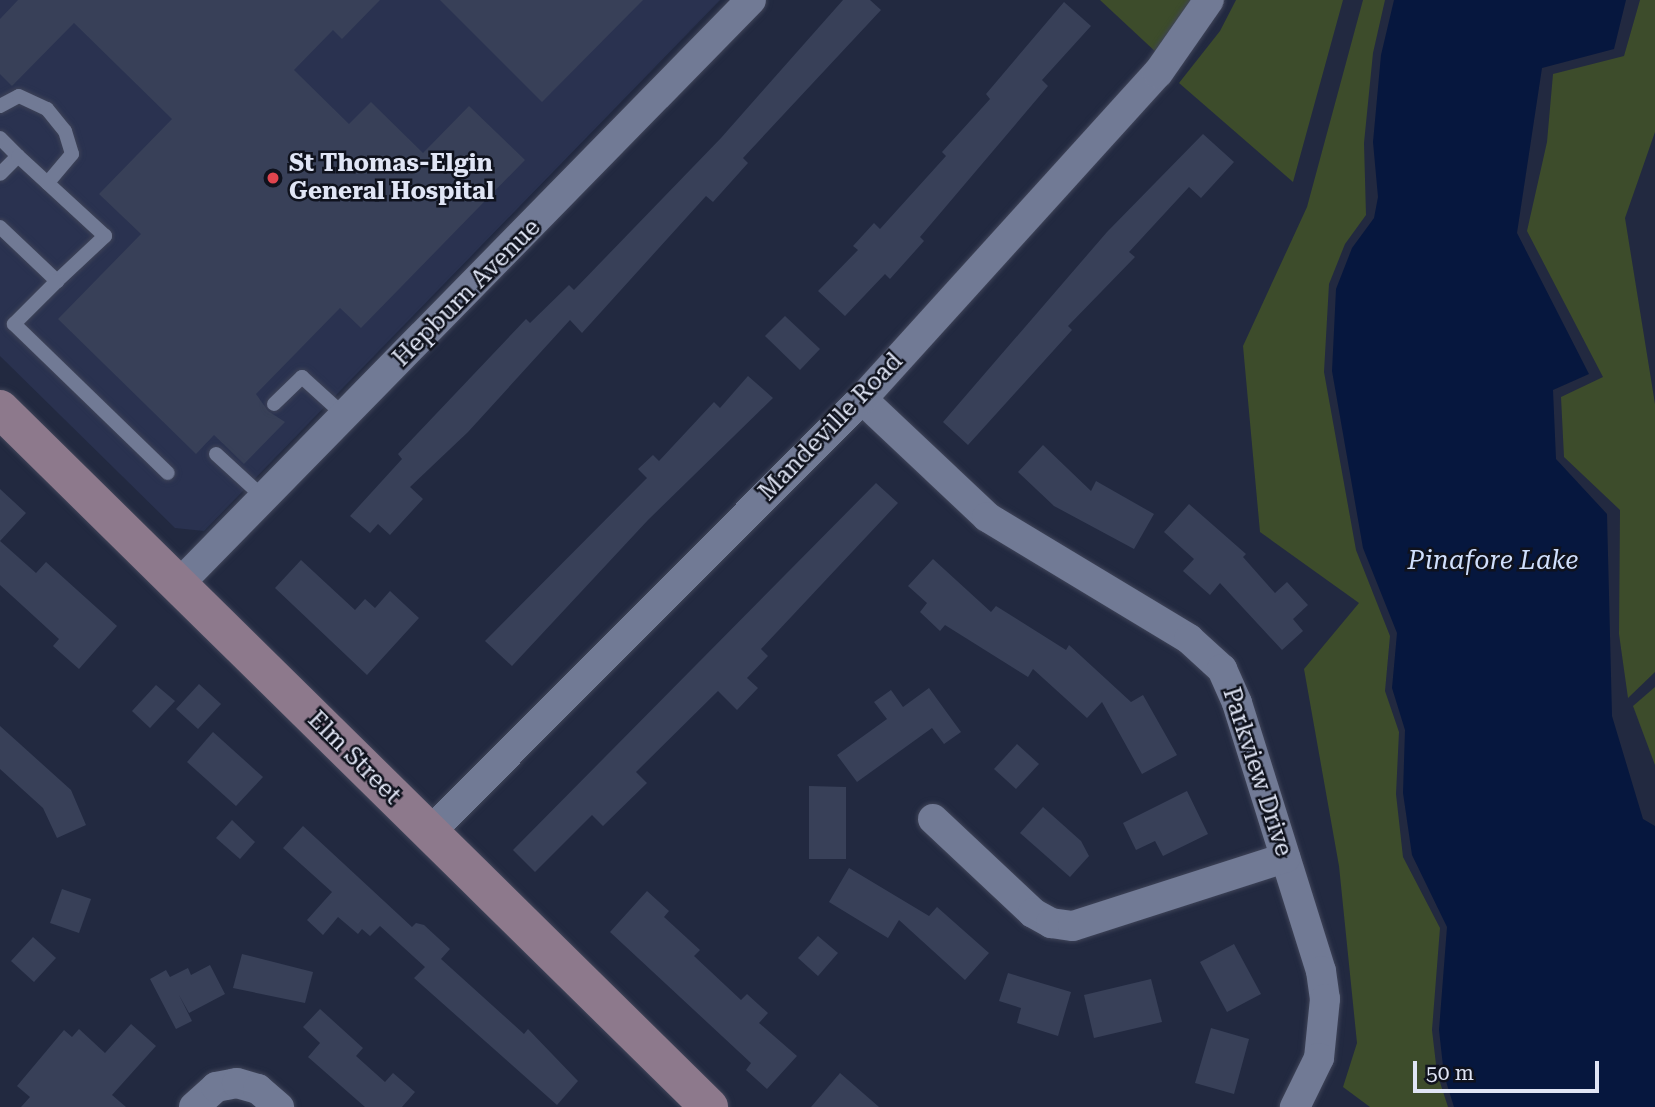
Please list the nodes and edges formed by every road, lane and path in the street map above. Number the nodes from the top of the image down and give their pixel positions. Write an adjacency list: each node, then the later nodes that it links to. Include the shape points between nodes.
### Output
1 (751, 0): 13 (street, Hepburn Avenue)
2 (1209, 0): 10 (street, Mandeville Road, via 1157,73)
3 (0, 106): 7 (lane, via 19,96 47,109 65,131 72,154)
4 (0, 138): 5 (lane)
5 (18, 156): 6 (lane); 7 (lane)
6 (0, 174)
7 (48, 183): 9 (lane, via 105,236)
8 (0, 227): 9 (lane)
9 (57, 281): 15 (lane, via 14,324)
10 (862, 399): 19 (street, Mandeville Road); 20 (street, Parkview Drive, via 986,517 1189,639 1214,661 1237,704)
11 (274, 404): 13 (lane, via 302,377)
12 (0, 409): 17 (main road, Elm Street)
13 (345, 416): 16 (street, Hepburn Avenue)
14 (216, 454): 16 (lane)
15 (168, 473)
16 (264, 498): 17 (street, Hepburn Avenue)
17 (180, 583): 19 (main road, Elm Street)
18 (933, 819): 20 (street, via 1033,913 1052,923 1073,926)
19 (429, 833): 23 (main road, Elm Street)
20 (1285, 858): 24 (street, Parkview Drive, via 1314,944 1325,999 1319,1058)
21 (194, 1107): 22 (street, via 212,1089 233,1083 258,1089)
22 (278, 1107)
23 (709, 1107)
24 (1296, 1107)

